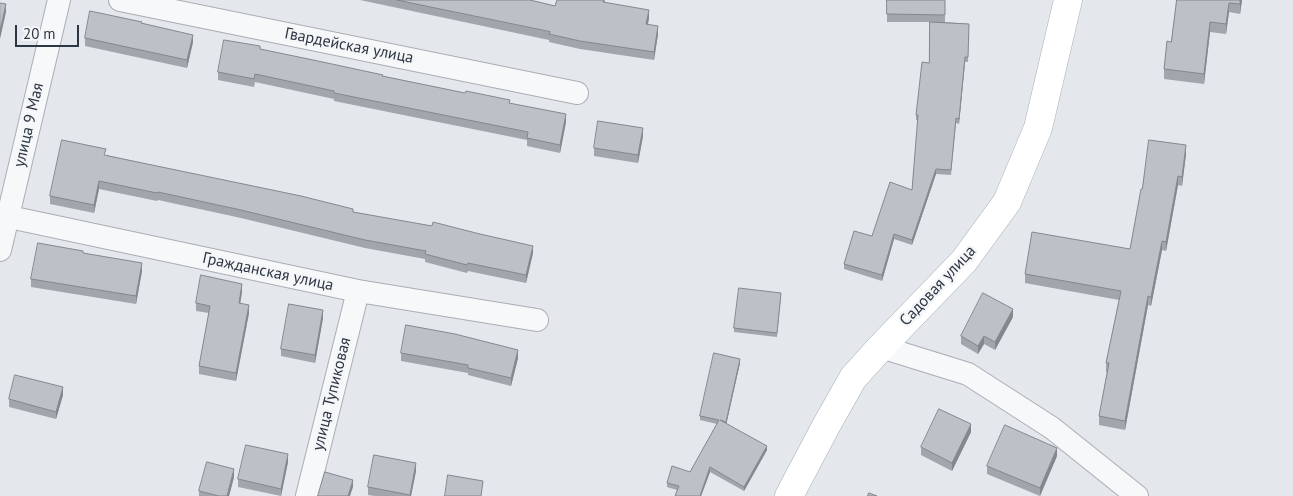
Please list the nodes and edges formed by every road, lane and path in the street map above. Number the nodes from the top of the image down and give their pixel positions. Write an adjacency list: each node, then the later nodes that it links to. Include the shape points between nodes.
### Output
1 (59, 0): 5 (street, улица 9 Мая)
2 (120, 0): 4 (street, Гвардейская улица)
3 (1068, 0): 9 (main road, Садовая улица, via 1038,128 1006,202 964,261)
4 (577, 93)
5 (4, 216): 6 (street, улица 9 Мая); 7 (street, Гражданская улица)
6 (0, 250)
7 (358, 291): 8 (street, Гражданская улица); 10 (street, улица Тупиковая)
8 (537, 320)
9 (881, 347): 11 (main road, Садовая улица, via 854,378); 12 (street, via 968,374 1052,428)
10 (307, 496)
11 (789, 496)
12 (1137, 496)

